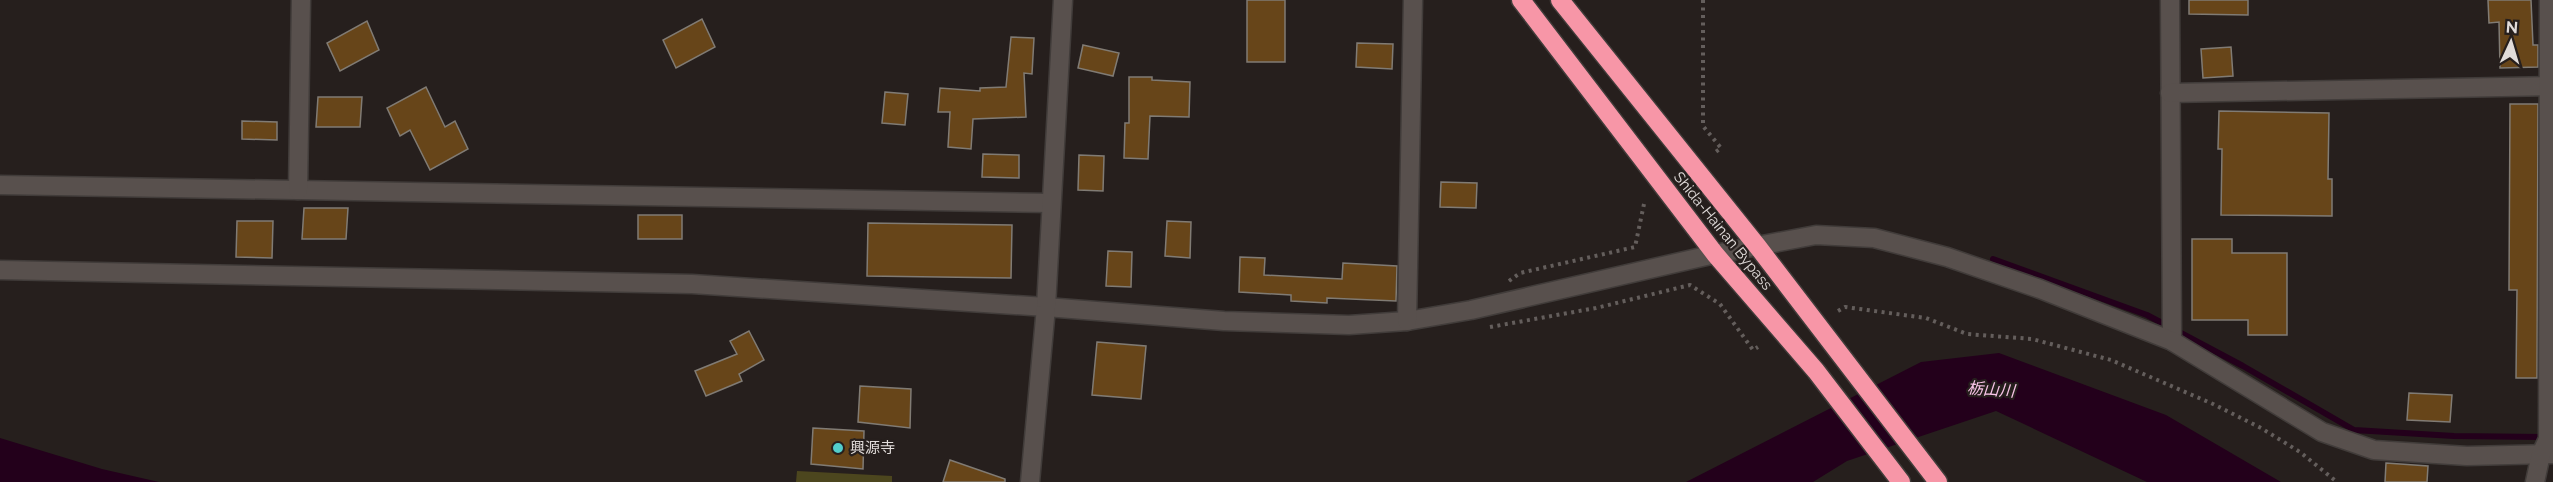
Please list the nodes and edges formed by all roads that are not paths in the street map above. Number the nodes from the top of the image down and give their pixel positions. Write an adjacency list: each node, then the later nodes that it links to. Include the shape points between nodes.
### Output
1 (301, 0): 11 (street)
2 (1063, 0): 12 (street)
3 (1413, 0): 17 (street)
4 (1521, 0): 14 (highway, Shida-Hainan Bypass)
5 (1560, 0): 13 (highway, Shida-Hainan Bypass)
6 (2170, 0): 9 (street)
7 (2549, 0): 8 (street)
8 (2551, 86): 9 (street); 19 (street)
9 (2170, 93): 18 (street)
10 (0, 185): 11 (street)
11 (298, 190): 12 (street)
12 (1050, 203): 16 (street)
13 (1758, 247): 14 (street); 18 (street, via 1816,235 1874,238 1947,257); 22 (highway, Shida-Hainan Bypass)
14 (1715, 254): 17 (street); 20 (highway, Shida-Hainan Bypass, via 1816,371)
15 (0, 270): 16 (street, via 692,285)
16 (1046, 307): 17 (street, via 1349,326); 21 (street)
17 (1407, 321)
18 (2172, 331): 19 (street, via 2322,432 2374,450 2467,456)
19 (2547, 454): 23 (street)
20 (1896, 476)
21 (1030, 482)
22 (1938, 482)
23 (2535, 482)

